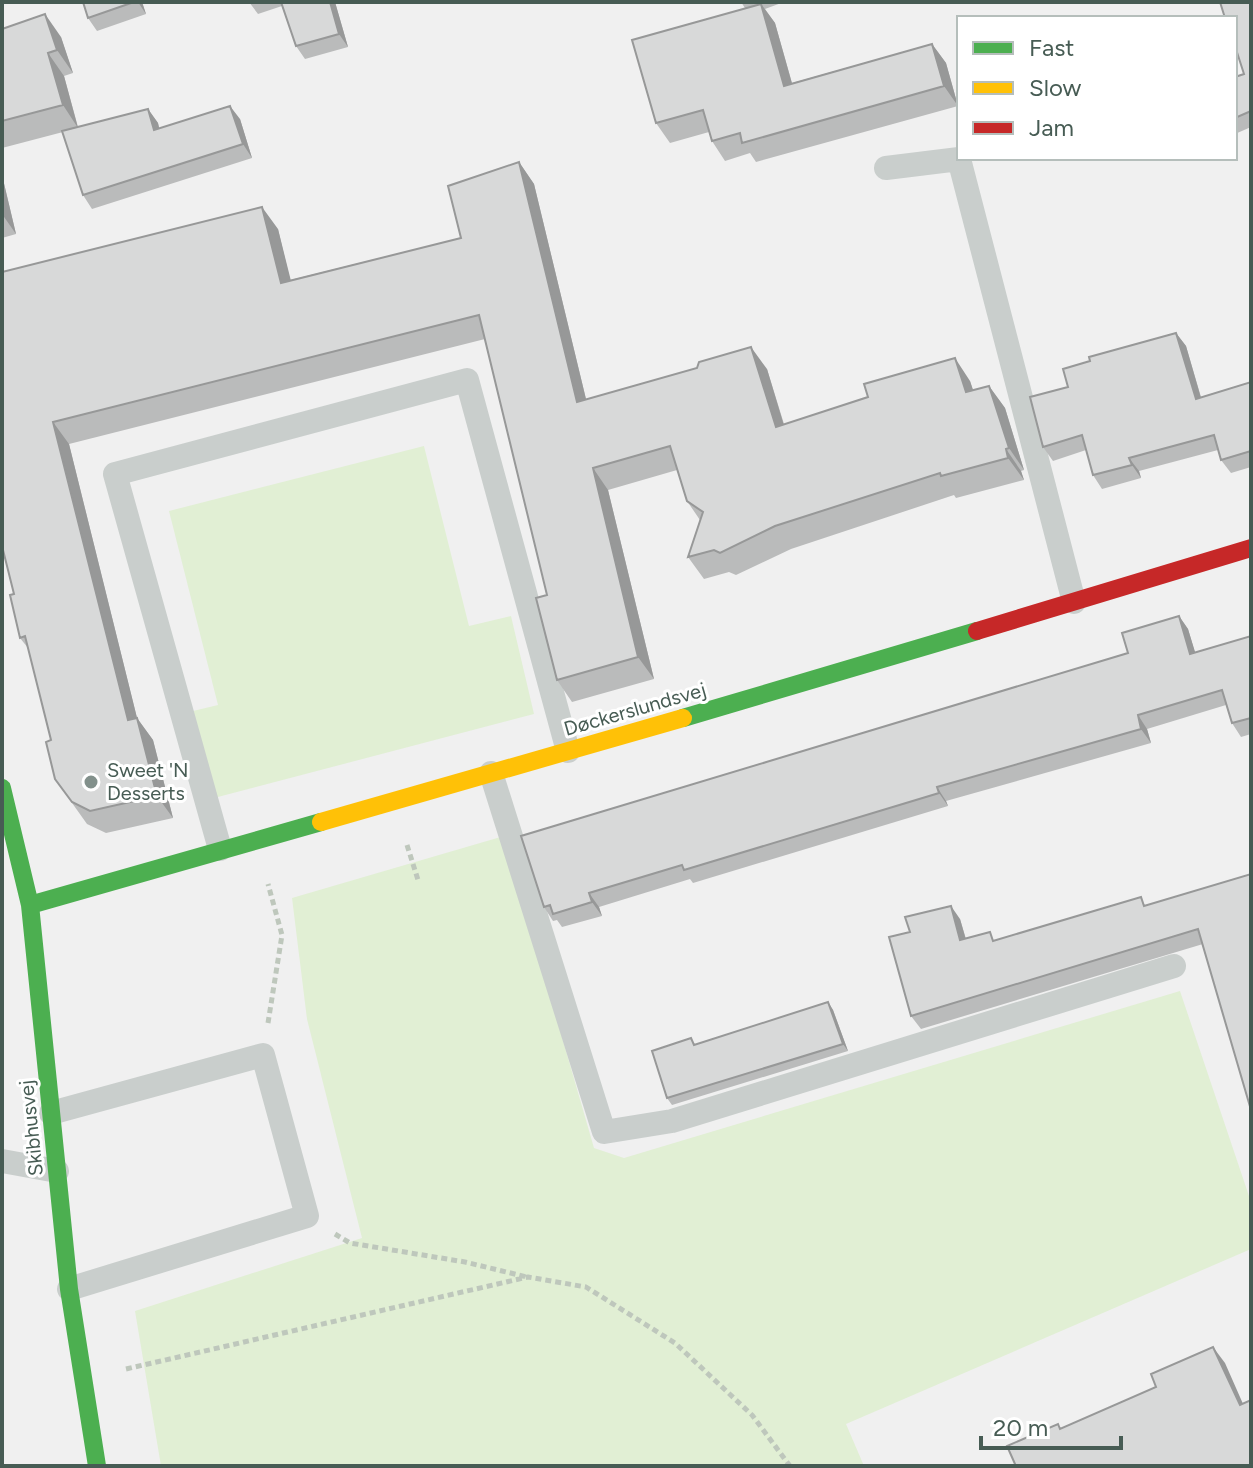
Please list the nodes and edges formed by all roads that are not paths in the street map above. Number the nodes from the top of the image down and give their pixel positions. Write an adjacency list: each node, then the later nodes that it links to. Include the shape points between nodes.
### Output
1 (957, 159): 3 (lane)
2 (959, 160): 5 (lane)
3 (886, 168)
4 (1251, 548): 5 (street, Døckerslundsvej)
5 (1074, 602): 6 (street, Døckerslundsvej)
6 (568, 751): 7 (street, Døckerslundsvej); 9 (lane, via 467,380 115,474)
7 (491, 773): 9 (street, Døckerslundsvej); 12 (lane, via 604,1132 672,1121)
8 (2, 788): 10 (street, Skibhusvej)
9 (220, 849): 10 (street, Døckerslundsvej)
10 (30, 905): 11 (lane); 13 (street, Skibhusvej)
11 (2, 915)
12 (1174, 966)
13 (51, 1113): 15 (street, Skibhusvej); 16 (lane, via 263,1055 307,1216)
14 (2, 1161): 15 (lane)
15 (57, 1171): 16 (street, Skibhusvej)
16 (69, 1289): 17 (street, Skibhusvej)
17 (97, 1466)

